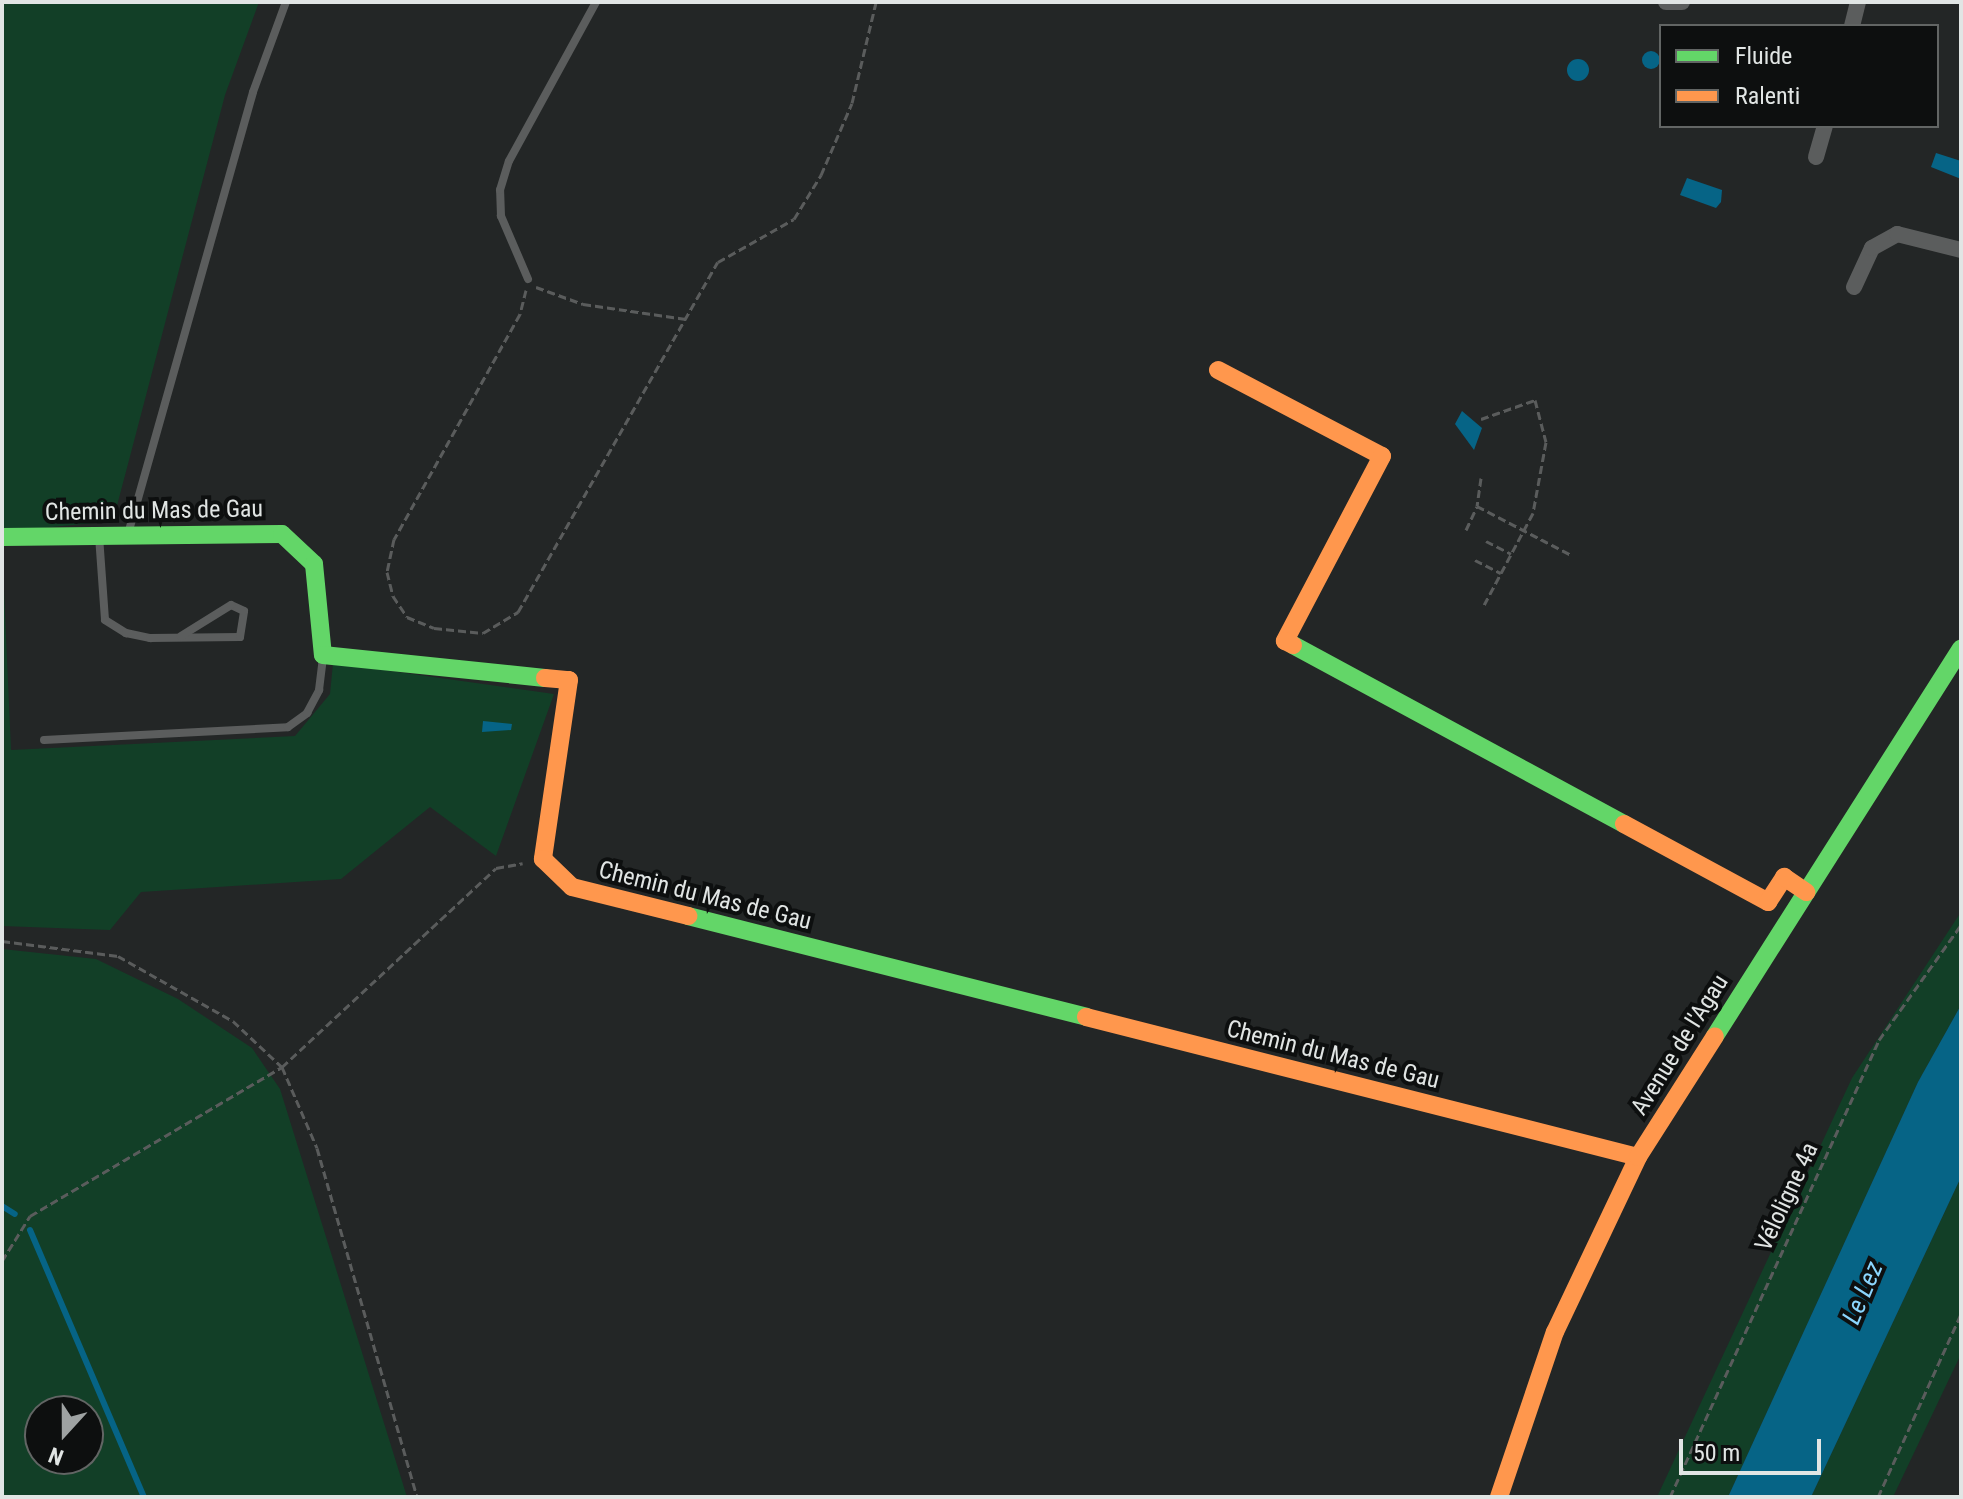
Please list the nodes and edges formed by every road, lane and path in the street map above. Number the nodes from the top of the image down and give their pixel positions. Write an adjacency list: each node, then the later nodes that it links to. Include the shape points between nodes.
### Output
1 (286, 2): 20 (lane, via 253,92)
2 (596, 2): 11 (lane, via 509,161 500,190 501,216)
3 (876, 2): 13 (path, via 852,103 821,175 794,219 718,262)
4 (1666, 2): 5 (street)
5 (1682, 2)
6 (1858, 2): 7 (street)
7 (1852, 24)
8 (1824, 128): 9 (street)
9 (1816, 157)
10 (1961, 250): 12 (street, via 1897,234 1872,248)
11 (528, 279): 13 (path, via 542,293 583,304); 13 (path, via 520,314 394,539 387,572 393,596 407,617 434,628 483,633 518,612)
12 (1854, 287)
13 (686, 319)
14 (1218, 370): 34 (street, via 1382,456 1285,641 1768,902 1784,877)
15 (1481, 419): 19 (path, via 1535,400 1545,467)
16 (1481, 478): 17 (path)
17 (1477, 506): 18 (path); 19 (path)
18 (1466, 530)
19 (1524, 530): 24 (path); 25 (path)
20 (127, 535): 21 (street, Chemin du Mas de Gau); 31 (street, Chemin du Mas de Gau, via 282,534 301,545 314,564)
21 (99, 536): 22 (street, Chemin du Mas de Gau); 29 (lane, via 105,620 138,635)
22 (2, 537)
23 (1486, 541): 24 (path)
24 (1511, 554): 27 (path)
25 (1571, 555)
26 (1475, 560): 27 (path)
27 (1501, 573): 28 (path)
28 (1484, 605)
29 (181, 636): 29 (lane, via 240,637 244,611 231,605)
30 (1961, 649): 34 (street, Avenue de l'Agau)
31 (323, 655): 32 (lane, via 319,690 307,713 288,727); 33 (street, via 569,680)
32 (44, 740)
33 (543, 859): 37 (path, via 496,868); 38 (street, Chemin du Mas de Gau, via 572,887)
34 (1806, 892): 38 (street, Avenue de l'Agau)
35 (1961, 925): 43 (path, Véloligne 4a, via 1879,1040)
36 (2, 941): 37 (path, via 118,956 233,1021)
37 (282, 1067): 39 (path, via 30,1216); 41 (path, via 317,1148)
38 (1638, 1157): 42 (street, Avenue de l'Agau, via 1555,1332)
39 (2, 1261)
40 (1961, 1314): 44 (path)
41 (417, 1497)
42 (1499, 1497)
43 (1670, 1497)
44 (1878, 1497)

